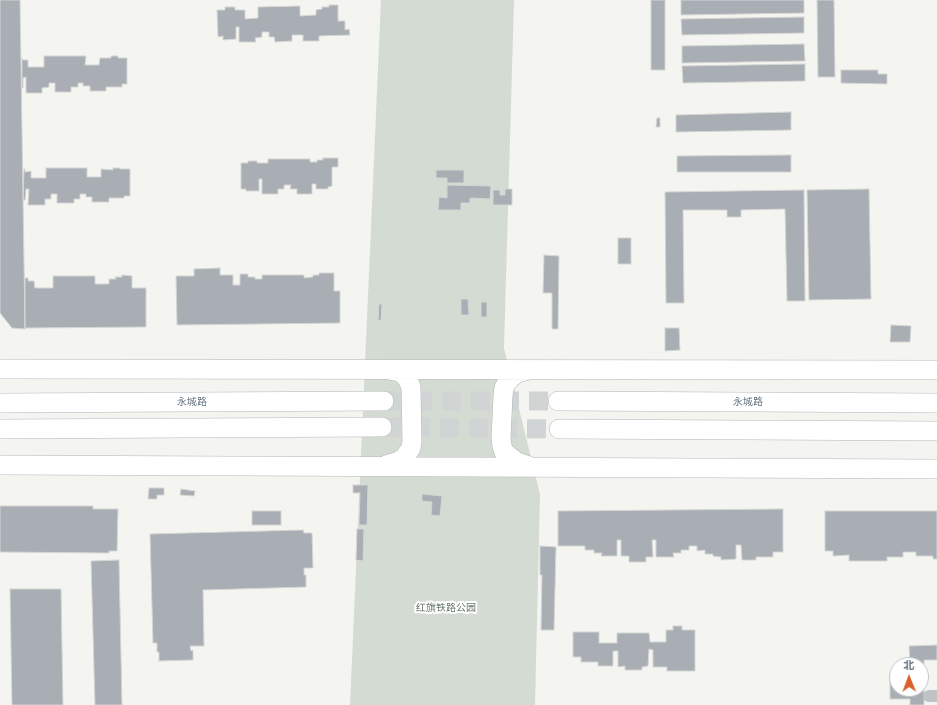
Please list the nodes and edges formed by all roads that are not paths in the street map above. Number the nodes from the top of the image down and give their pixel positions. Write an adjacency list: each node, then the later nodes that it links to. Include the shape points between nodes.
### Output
1 (0, 368): 2 (main road)
2 (388, 369): 3 (main road); 14 (main road, via 405,376 411,387 412,441 411,448 404,458)
3 (532, 370): 4 (main road); 15 (main road, via 517,373 510,378 504,388 501,438 504,452 517,462)
4 (937, 370)
5 (384, 401): 7 (main road, 永城路)
6 (558, 401): 8 (main road, 永城路)
7 (0, 403)
8 (937, 403)
9 (382, 426): 10 (main road)
10 (0, 428)
11 (559, 429): 12 (main road)
12 (937, 431)
13 (0, 465): 14 (main road)
14 (379, 467): 15 (main road)
15 (536, 468): 16 (main road)
16 (937, 469)

